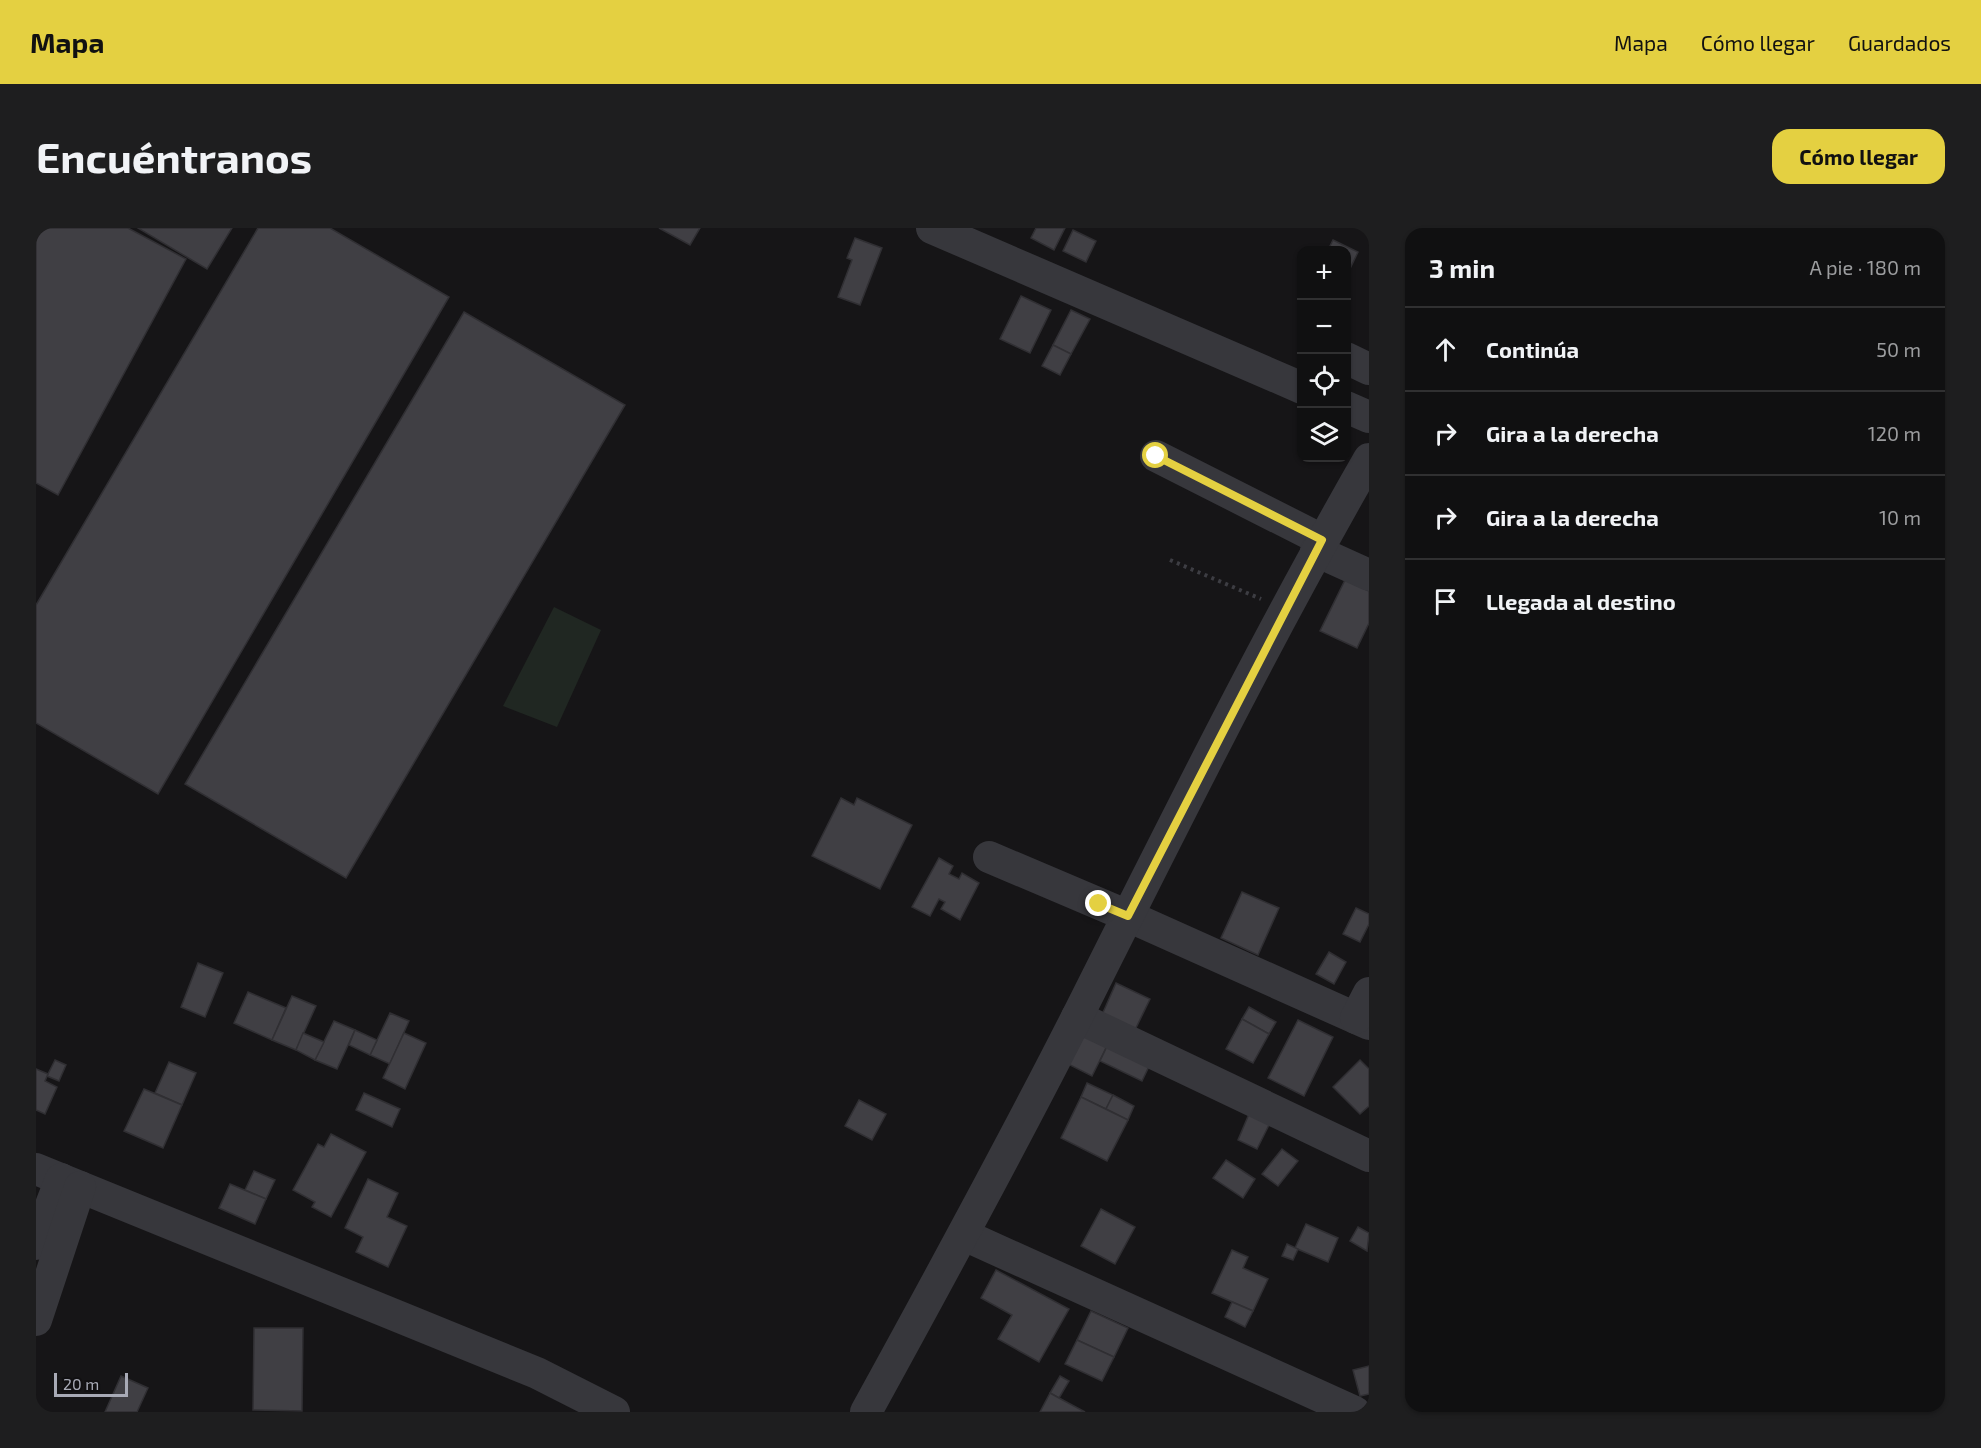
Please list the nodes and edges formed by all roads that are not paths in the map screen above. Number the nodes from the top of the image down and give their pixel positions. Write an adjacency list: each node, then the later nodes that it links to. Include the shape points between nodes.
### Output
1 (932, 228): 4 (street)
2 (1351, 360): 3 (street)
3 (1369, 369)
4 (1297, 386)
5 (1349, 408): 6 (street)
6 (1369, 417)
7 (1156, 456): 9 (street)
8 (1369, 459): 9 (street)
9 (1319, 545): 10 (street); 12 (street, via 1286,609 1177,790)
10 (1369, 575)
11 (989, 857): 12 (street)
12 (1128, 916): 13 (street); 14 (street)
13 (1365, 1012)
14 (1077, 1017): 15 (street); 17 (street)
15 (1369, 1156)
16 (59, 1179): 18 (street); 19 (street); 20 (street, via 542,1366 573,1382)
17 (964, 1235): 21 (street); 22 (street)
18 (36, 1244)
19 (36, 1320)
20 (614, 1412)
21 (866, 1412)
22 (1355, 1412)

